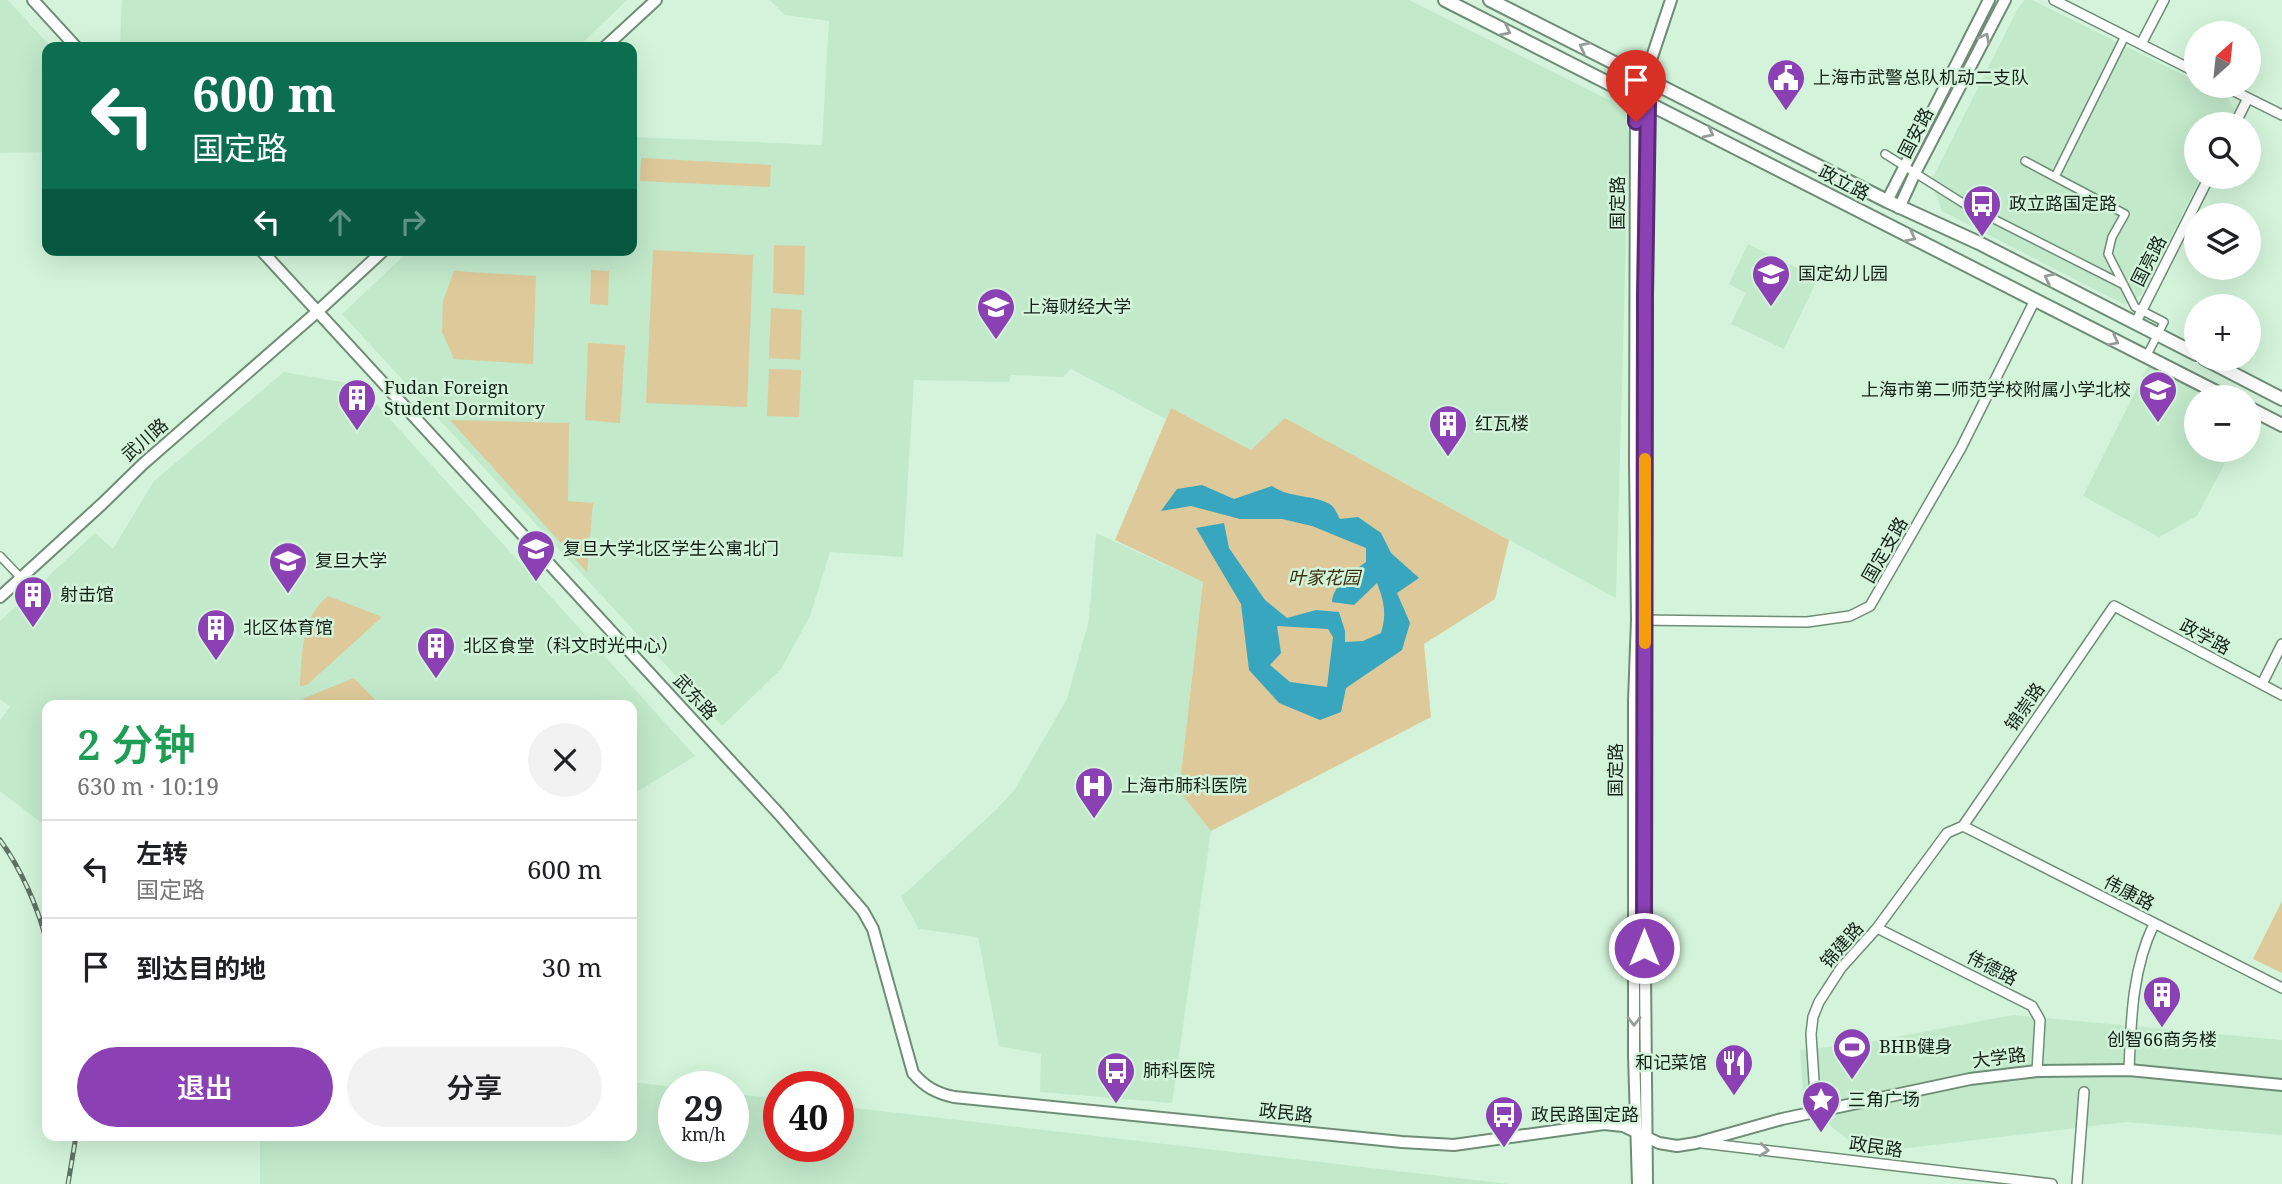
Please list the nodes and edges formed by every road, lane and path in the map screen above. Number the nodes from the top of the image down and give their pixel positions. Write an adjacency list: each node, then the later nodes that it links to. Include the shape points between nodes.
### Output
1 (33, 0): 11 (street)
2 (656, 0): 12 (street)
3 (1445, 0): 16 (main road, 政立路, one-way to 16)
4 (1490, 0): 15 (main road, 政立路, one-way to 4)
5 (1671, 0): 15 (street)
6 (1989, 0): 23 (street, 国安路)
7 (2005, 0): 24 (street, 国安路, one-way to 7)
8 (2054, 0): 10 (street)
9 (2164, 0): 13 (street)
10 (2125, 36): 13 (street); 25 (street)
11 (71, 42)
12 (610, 42)
13 (2141, 44): 14 (street)
14 (2184, 66)
15 (1645, 78): 16 (street, 国定路); 18 (street, 国定路); 27 (main road, 政立路)
16 (1636, 96): 18 (main road, 政立路); 47 (street, 国定路, via 1635,463)
17 (2248, 98): 19 (street); 20 (street)
18 (1648, 102): 32 (main road, 政立路, one-way to 32); 47 (street, 国定路)
19 (2241, 112)
20 (2282, 115)
21 (1885, 154): 23 (street)
22 (2025, 161): 25 (street)
23 (1904, 167): 24 (street); 27 (street, 国安路)
24 (1915, 173): 28 (street, 国安路); 31 (street, via 1966,205)
25 (2055, 177): 31 (street, via 2125,214 2108,254)
26 (2203, 189): 34 (street, 国亮路)
27 (1887, 201): 28 (main road, 政立路)
28 (1899, 208): 34 (main road, 政立路, one-way to 28)
29 (266, 256): 33 (street, 武东路)
30 (378, 256): 33 (street, 武川路)
31 (2124, 285): 34 (street)
32 (2035, 300): 37 (main road, 政立路, one-way to 37); 47 (street, 国定支路, via 1948,472 1870,606 1850,617 1807,622)
33 (317, 312): 44 (street, 武川路); 57 (street, 武东路, via 863,911 873,929 906,1053)
34 (2139, 317): 35 (main road, 政立路)
35 (2158, 334): 36 (main road, 政立路); 37 (street)
36 (2184, 348)
37 (2146, 357): 39 (main road, 政立路)
38 (2228, 371): 40 (main road)
39 (2202, 385)
40 (2282, 400)
41 (2261, 414): 42 (main road)
42 (2282, 425)
43 (0, 556): 44 (street)
44 (20, 578): 45 (street, 武川路)
45 (0, 597)
46 (2114, 606): 49 (street, 政学路); 51 (street, 锦崇路)
47 (1642, 620): 61 (street, 国定路, via 1634,701)
48 (2282, 645): 49 (street)
49 (2262, 684): 50 (street, 政学路)
50 (2282, 695)
51 (1962, 827): 52 (street, 伟康路); 53 (street, 锦建路, via 1947,833)
52 (2154, 924): 54 (street, 伟康路); 55 (street, via 2138,971)
53 (1877, 928): 56 (street, 伟德路, via 2032,1006 2040,1020); 60 (street, 锦建路, via 1825,989 1813,1017)
54 (2282, 988)
55 (2129, 1070): 56 (street, 大学路); 58 (street, 大学路)
56 (2037, 1071): 60 (street, 大学路, via 1970,1079)
57 (922, 1084): 61 (street, 政民路, via 954,1097 1402,1142 1454,1145 1604,1124)
58 (2282, 1085)
59 (2084, 1092): 66 (street)
60 (1816, 1111): 62 (street, 大学路)
61 (1641, 1134): 62 (street, 大学路, via 1670,1146); 63 (street, 国定路); 64 (street, 国定路)
62 (1696, 1143): 65 (street, 政民路, one-way to 65)
63 (1638, 1184)
64 (1647, 1184)
65 (2052, 1184)
66 (2077, 1184)

